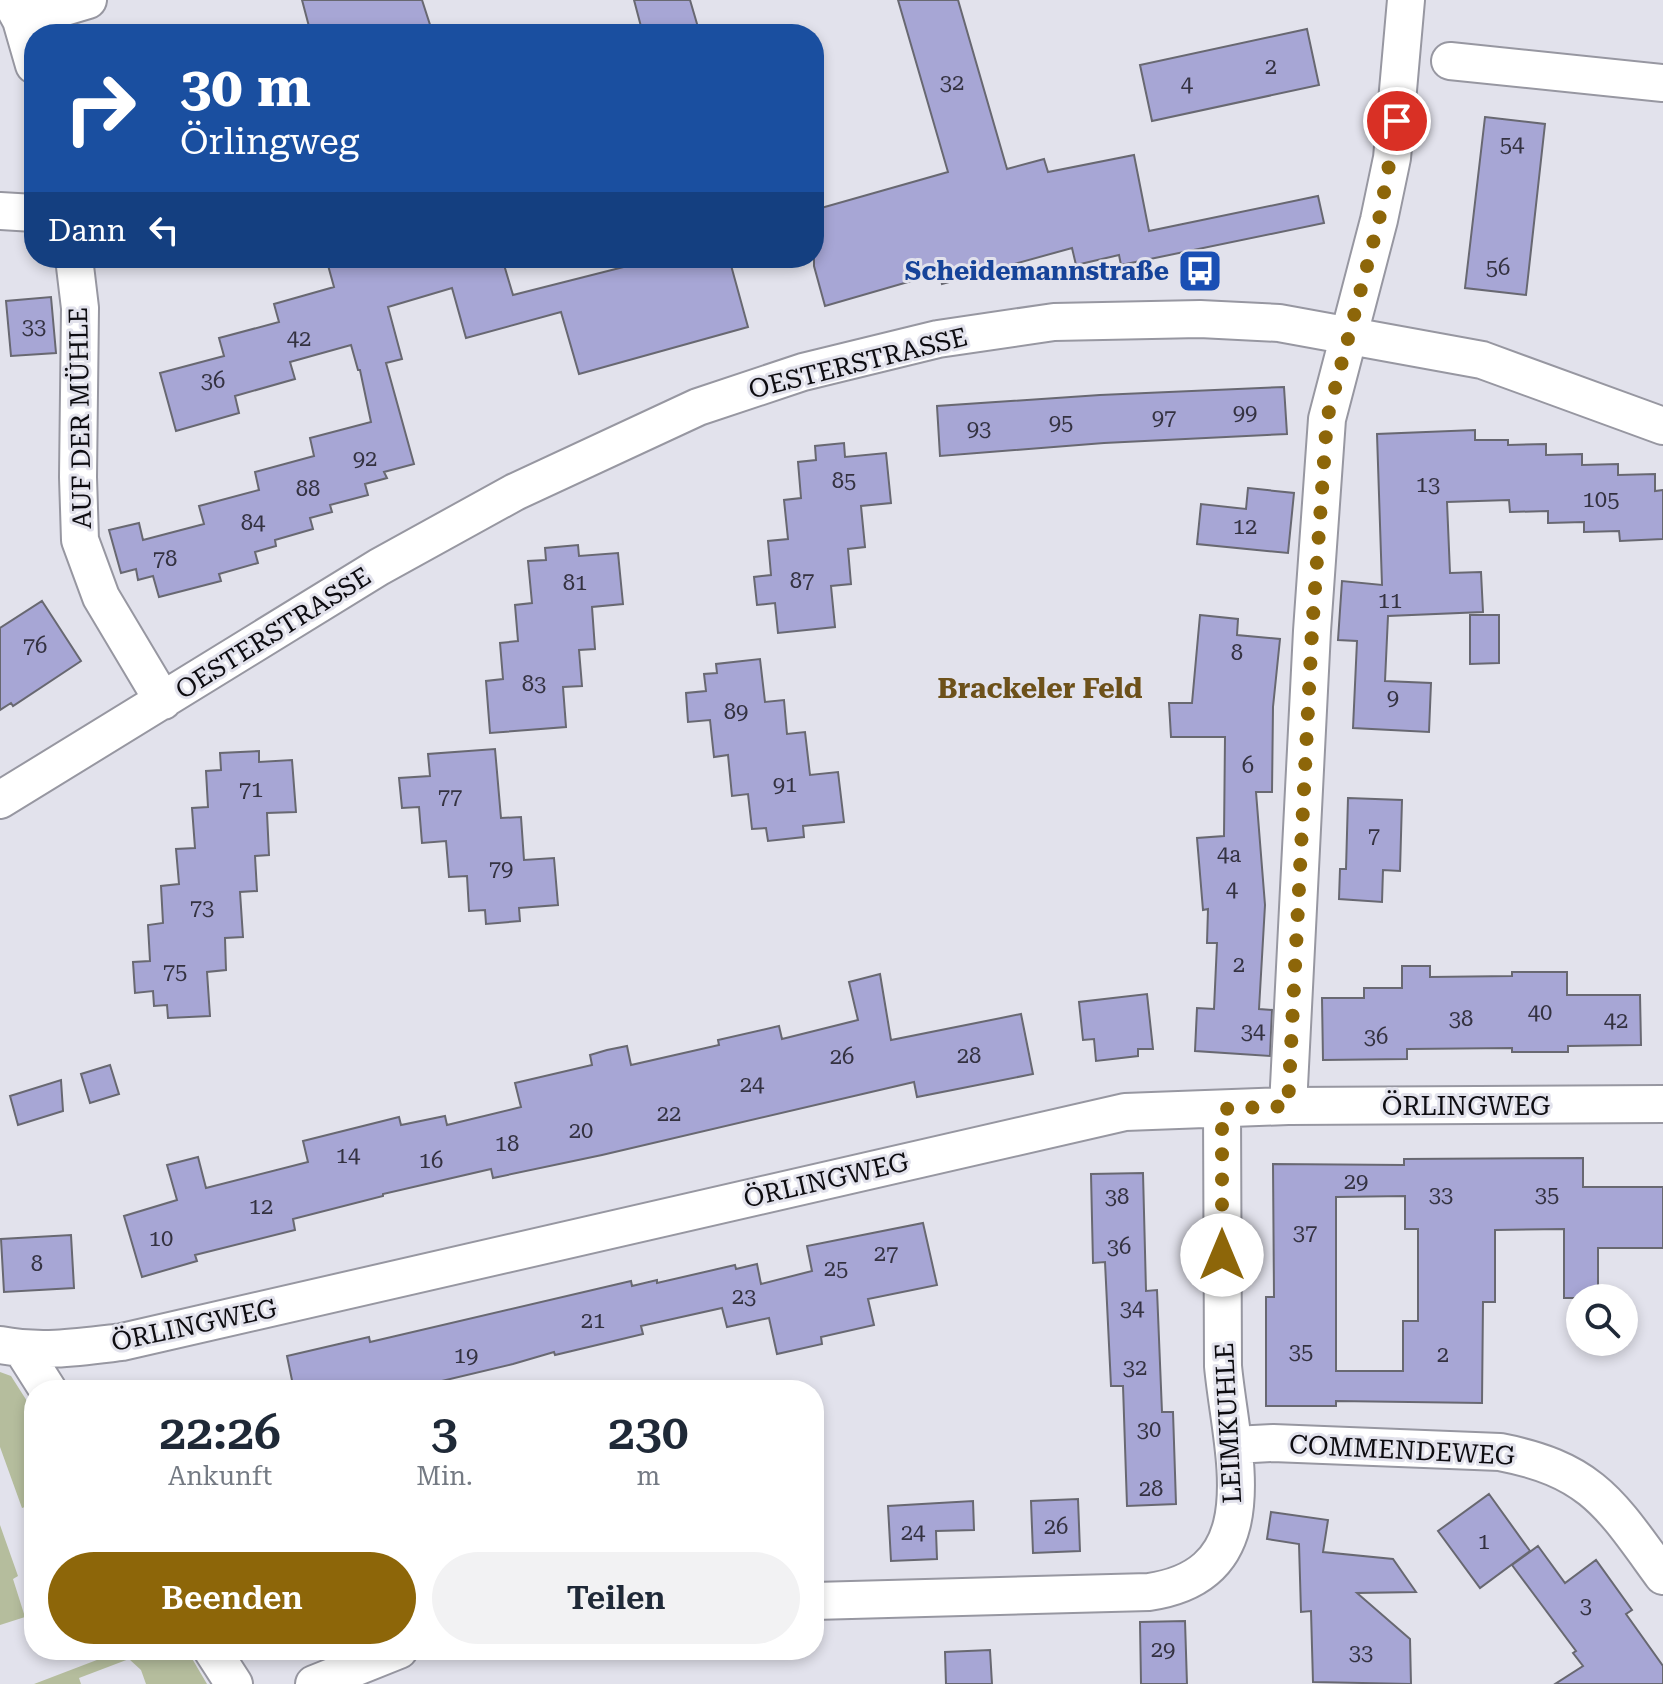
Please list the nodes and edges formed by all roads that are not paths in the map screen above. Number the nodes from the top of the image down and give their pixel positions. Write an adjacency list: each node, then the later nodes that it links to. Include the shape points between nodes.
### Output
1 (88, 0): 3 (street)
2 (1406, 0): 10 (street, via 1392,158)
3 (15, 10): 4 (street)
4 (24, 36)
5 (1450, 61): 6 (street)
6 (1663, 83)
7 (0, 211): 8 (street)
8 (24, 212)
9 (75, 268): 12 (street, AUF DER MÜHLE, via 80,308 80,540 101,597)
10 (1349, 335): 11 (street, OESTERSTRASSE, via 1482,360); 12 (street, OESTERSTRASSE, via 1279,323 1200,319 1054,322 938,339 803,372 698,407 515,492 379,567); 15 (street, via 1327,419)
11 (1663, 426)
12 (163, 701): 13 (street, OESTERSTRASSE)
13 (0, 800)
14 (1663, 1104): 15 (street, ÖRLINGWEG)
15 (1288, 1106): 16 (street, ÖRLINGWEG)
16 (1222, 1109): 17 (street, ÖRLINGWEG, via 1125,1112 122,1342 64,1350); 19 (street, LEIMKUHLE, via 1223,1366)
17 (11, 1347): 18 (street)
18 (39, 1380)
19 (1234, 1445): 20 (street, COMMENDEWEG, via 1500,1452 1535,1459 1569,1472 1600,1495); 21 (street, LEIMKUHLE, via 1237,1496 1228,1541 1216,1561 1176,1588)
20 (1663, 1576)
21 (824, 1601)
22 (218, 1660): 24 (street)
23 (374, 1660): 25 (street)
24 (234, 1684)
25 (314, 1684)

